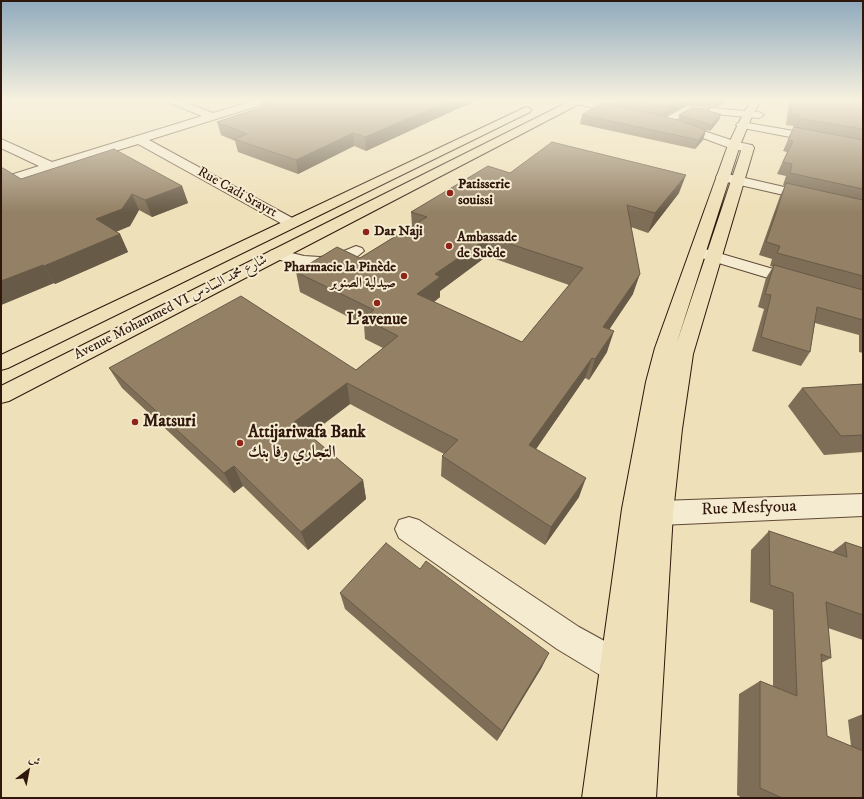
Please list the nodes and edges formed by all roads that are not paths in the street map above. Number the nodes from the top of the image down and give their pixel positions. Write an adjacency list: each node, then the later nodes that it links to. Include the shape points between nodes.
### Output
1 (146, 138): 6 (street)
2 (467, 138): 15 (main road, Avenue Mohammed VI شارع محمد السادس)
3 (504, 138): 17 (main road, Avenue Mohammed VI شارع محمد السادس)
4 (745, 138): 12 (main road)
5 (824, 138): 8 (street)
6 (140, 140): 11 (street); 15 (street, Rue Cadi Srayrt)
7 (1, 143): 9 (street)
8 (863, 147)
9 (16, 151): 10 (street); 11 (street)
10 (1, 153)
11 (52, 167): 13 (street)
12 (730, 179): 14 (street); 18 (main road)
13 (1, 182)
14 (863, 209)
15 (291, 223): 20 (main road, Avenue Mohammed VI شارع محمد السادس)
16 (356, 250): 17 (street, via 336,260 320,262)
17 (276, 254): 21 (main road, Avenue Mohammed VI شارع محمد السادس)
18 (706, 254): 19 (street); 23 (main road, via 683,354 670,429)
19 (812, 285)
20 (1, 363)
21 (1, 395)
22 (863, 505): 23 (street, Rue Mesfyoua)
23 (647, 511): 25 (main road); 26 (main road)
24 (409, 529): 25 (street, via 568,638)
25 (616, 667): 26 (street); 27 (main road)
26 (646, 681): 28 (main road)
27 (601, 798)
28 (637, 798)

